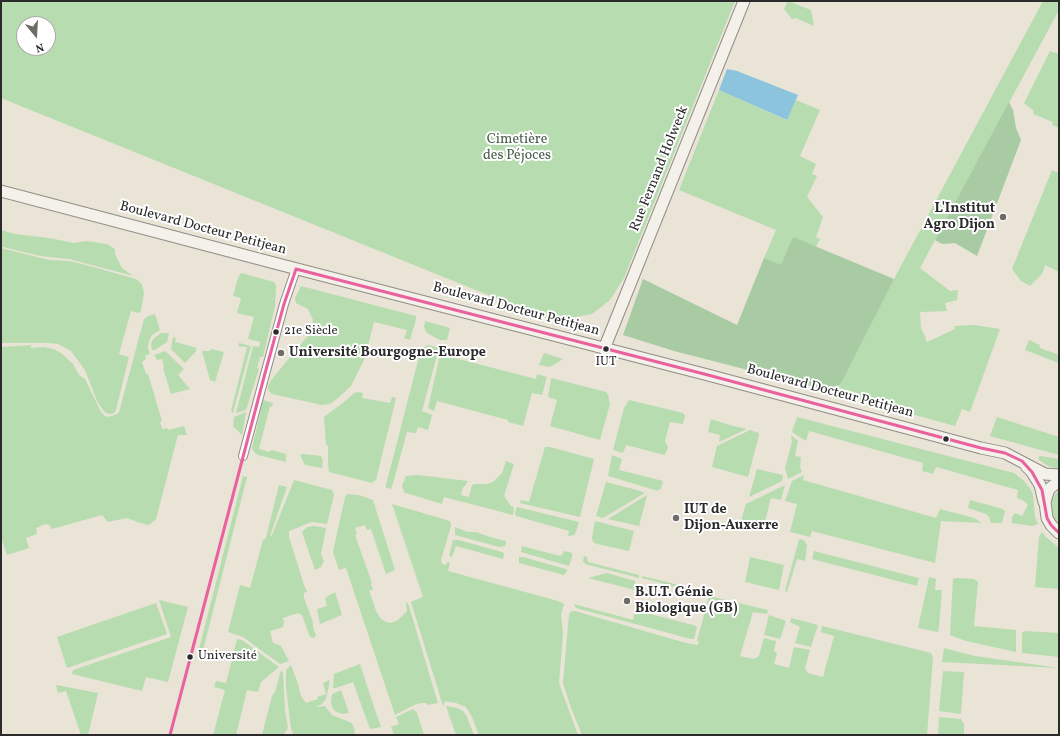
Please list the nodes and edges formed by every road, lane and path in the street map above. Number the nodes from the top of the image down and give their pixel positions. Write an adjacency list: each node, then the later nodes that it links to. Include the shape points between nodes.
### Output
1 (744, 1): 4 (main road, Rue Fernand Holweck)
2 (1, 191): 3 (main road, Boulevard Docteur Petitjean)
3 (296, 268): 4 (main road, Boulevard Docteur Petitjean); 5 (street)
4 (604, 349): 6 (main road, Boulevard Docteur Petitjean, via 1005,453)
5 (243, 456)
6 (1022, 462): 7 (main road, Boulevard Docteur Petitjean, via 1045,474); 9 (main road, Boulevard Docteur Petitjean, via 1038,481)
7 (1059, 475)
8 (1059, 481): 9 (main road, via 1050,489)
9 (1044, 502): 10 (main road, Boulevard Docteur Petitjean, via 1047,518)
10 (1059, 533)

